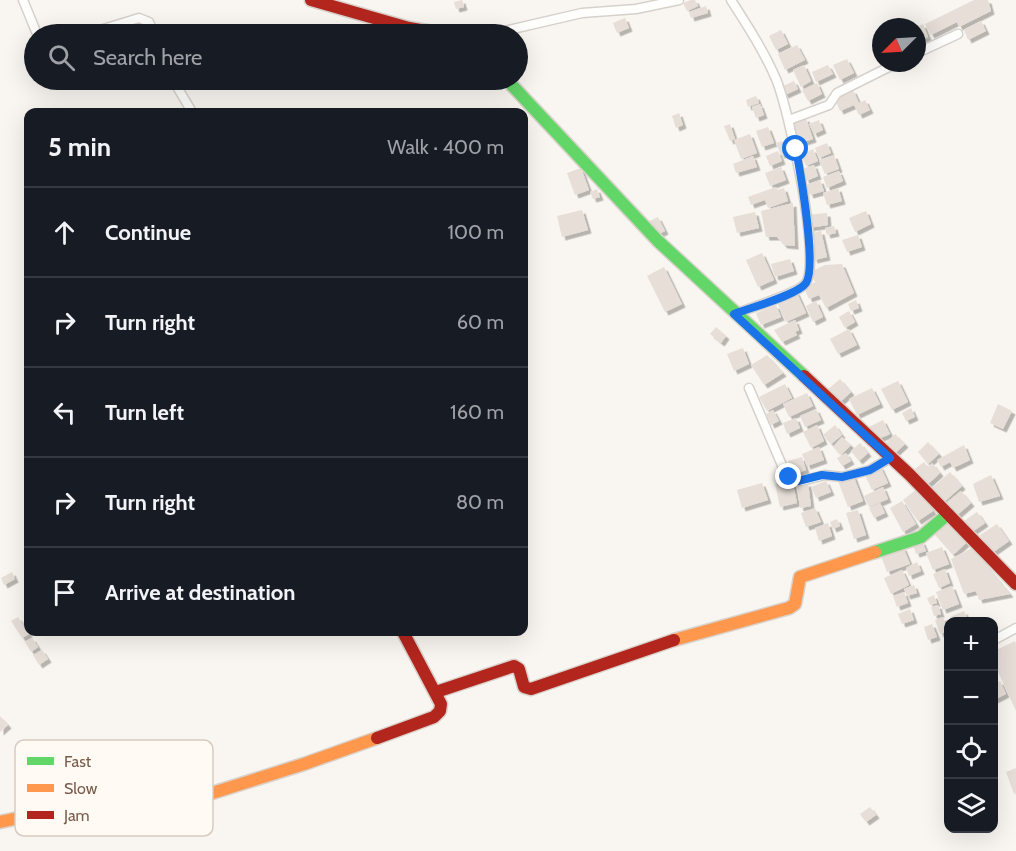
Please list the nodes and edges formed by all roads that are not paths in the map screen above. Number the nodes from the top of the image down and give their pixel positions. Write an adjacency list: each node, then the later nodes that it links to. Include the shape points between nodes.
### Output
1 (24, 0): 5 (street)
2 (311, 0): 8 (street)
3 (679, 0): 9 (street, via 636,9 582,13)
4 (730, 0): 16 (street, via 773,73)
5 (34, 24)
6 (120, 24): 7 (street, via 139,18)
7 (150, 24)
8 (395, 24)
9 (528, 25)
10 (958, 34): 11 (street)
11 (926, 49)
12 (879, 72): 16 (street, via 837,93 829,105)
13 (179, 90): 15 (street)
14 (516, 90): 17 (street, via 658,241)
15 (190, 108)
16 (789, 120): 17 (street, via 803,189 810,259 808,279 800,289)
17 (734, 314): 19 (street)
18 (749, 388): 19 (street, via 784,470 794,480 825,475 842,477 870,470)
19 (890, 458): 20 (street)
20 (948, 514): 21 (street); 25 (street, via 917,538 800,578 795,604 789,608 690,634 531,689 524,687 519,669 514,666)
21 (1016, 584)
22 (1015, 631): 24 (street)
23 (405, 636): 25 (street)
24 (998, 638)
25 (436, 692): 26 (street, via 441,708 434,717)
26 (213, 792)
27 (15, 819): 28 (street)
28 (0, 822)

